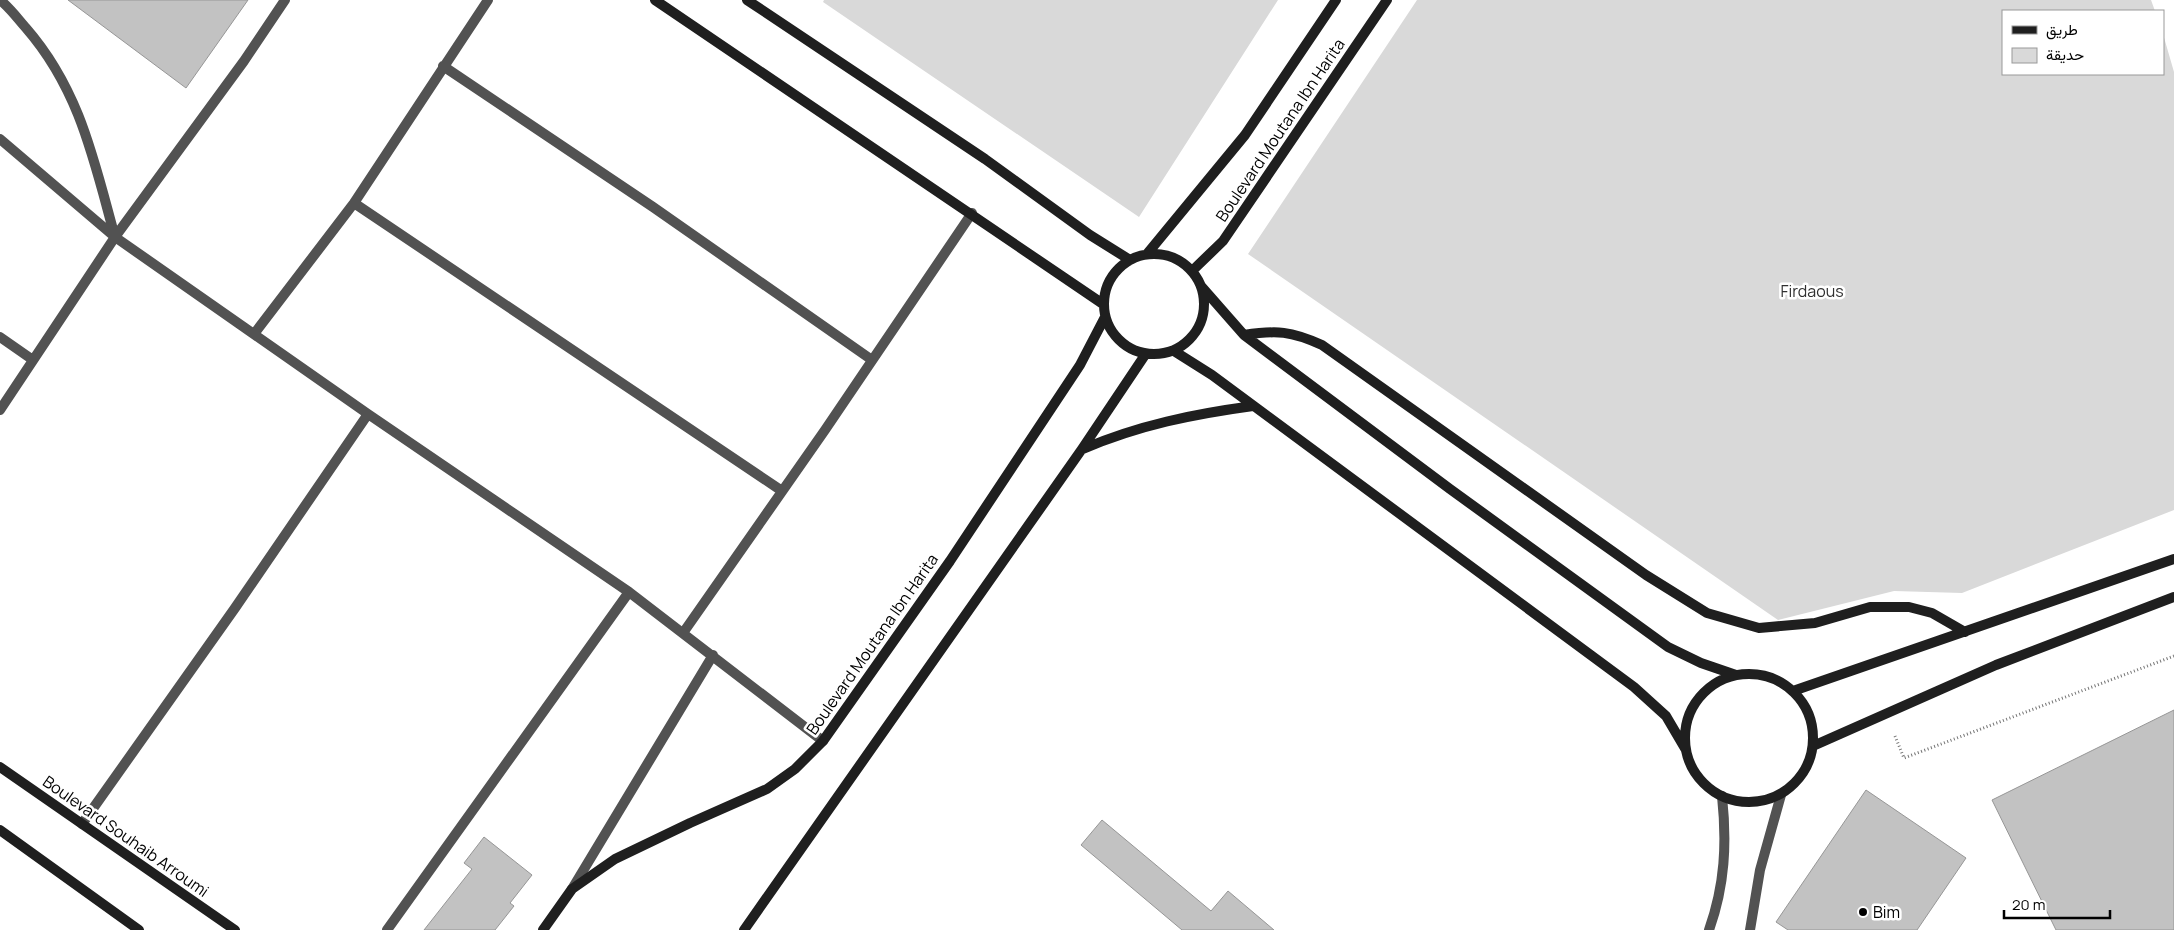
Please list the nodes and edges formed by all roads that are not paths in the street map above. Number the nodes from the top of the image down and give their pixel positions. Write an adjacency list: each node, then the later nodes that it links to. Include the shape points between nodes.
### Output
1 (0, 0): 12 (street, via 37,41 66,88 86,132)
2 (285, 0): 12 (street)
3 (488, 0): 8 (street)
4 (655, 0): 11 (street)
5 (747, 0): 14 (street)
6 (1336, 0): 13 (street, Boulevard Moutana Ibn Harita, via 1245,135)
7 (1387, 0): 15 (street, Boulevard Moutana Ibn Harita, via 1223,241)
8 (443, 66): 10 (street); 25 (street)
9 (0, 139): 12 (street)
10 (354, 203): 19 (street); 30 (street)
11 (972, 213): 17 (street); 25 (street)
12 (115, 237): 19 (street); 24 (street)
13 (1147, 254): 14 (street); 15 (street, via 1164,254)
14 (1130, 260): 17 (street, via 1116,271 1106,286)
15 (1192, 271): 16 (street)
16 (1201, 286): 20 (street); 22 (street, via 1205,303 1202,320 1196,333)
17 (1103, 304): 18 (street)
18 (1105, 318): 23 (street, via 1120,341); 39 (street, Boulevard Moutana Ibn Harita, via 1080,365 955,553)
19 (254, 334): 28 (street)
20 (1244, 335): 34 (street, via 1272,331 1298,334 1322,345 1646,575 1707,613 1759,628 1815,623 1870,607 1909,607 1932,614); 37 (street, via 1668,647)
21 (0, 337): 24 (street)
22 (1174, 352): 23 (street); 26 (street)
23 (1145, 355): 29 (street)
24 (33, 360): 27 (street)
25 (872, 360): 30 (street)
26 (1253, 406): 29 (street, via 1155,423 1118,434); 41 (street, via 1634,687 1666,716)
27 (0, 410)
28 (368, 414): 32 (street); 45 (street)
29 (1082, 450): 52 (street)
30 (782, 491): 35 (street)
31 (2174, 559): 34 (street)
32 (629, 592): 35 (street); 50 (street)
33 (2174, 597): 40 (street, via 1996,665)
34 (1965, 632): 38 (street)
35 (683, 633): 36 (street)
36 (713, 655): 39 (street); 47 (street, Boulevard Moutana Ibn Harita)
37 (1736, 675): 38 (street, via 1756,674 1776,679); 41 (street, via 1718,682 1702,694 1691,711 1685,730)
38 (1792, 691): 40 (street, via 1805,706 1812,725)
39 (823, 741): 47 (street, Boulevard Moutana Ibn Harita, via 796,769 767,789 615,859)
40 (1813, 746): 43 (street, via 1808,765 1797,782)
41 (1686, 750): 44 (street, via 1693,770)
42 (0, 767): 45 (street, Boulevard Souhaib Arroumi)
43 (1781, 794): 44 (street, via 1762,801 1742,802); 54 (street, via 1760,870)
44 (1722, 796): 53 (street, via 1726,831 1722,886)
45 (82, 824): 49 (street, Boulevard Souhaib Arroumi)
46 (0, 830): 48 (street)
47 (572, 888): 51 (street, Boulevard Moutana Ibn Harita)
48 (138, 930)
49 (236, 930)
50 (387, 930)
51 (543, 930)
52 (744, 930)
53 (1710, 930)
54 (1750, 930)

